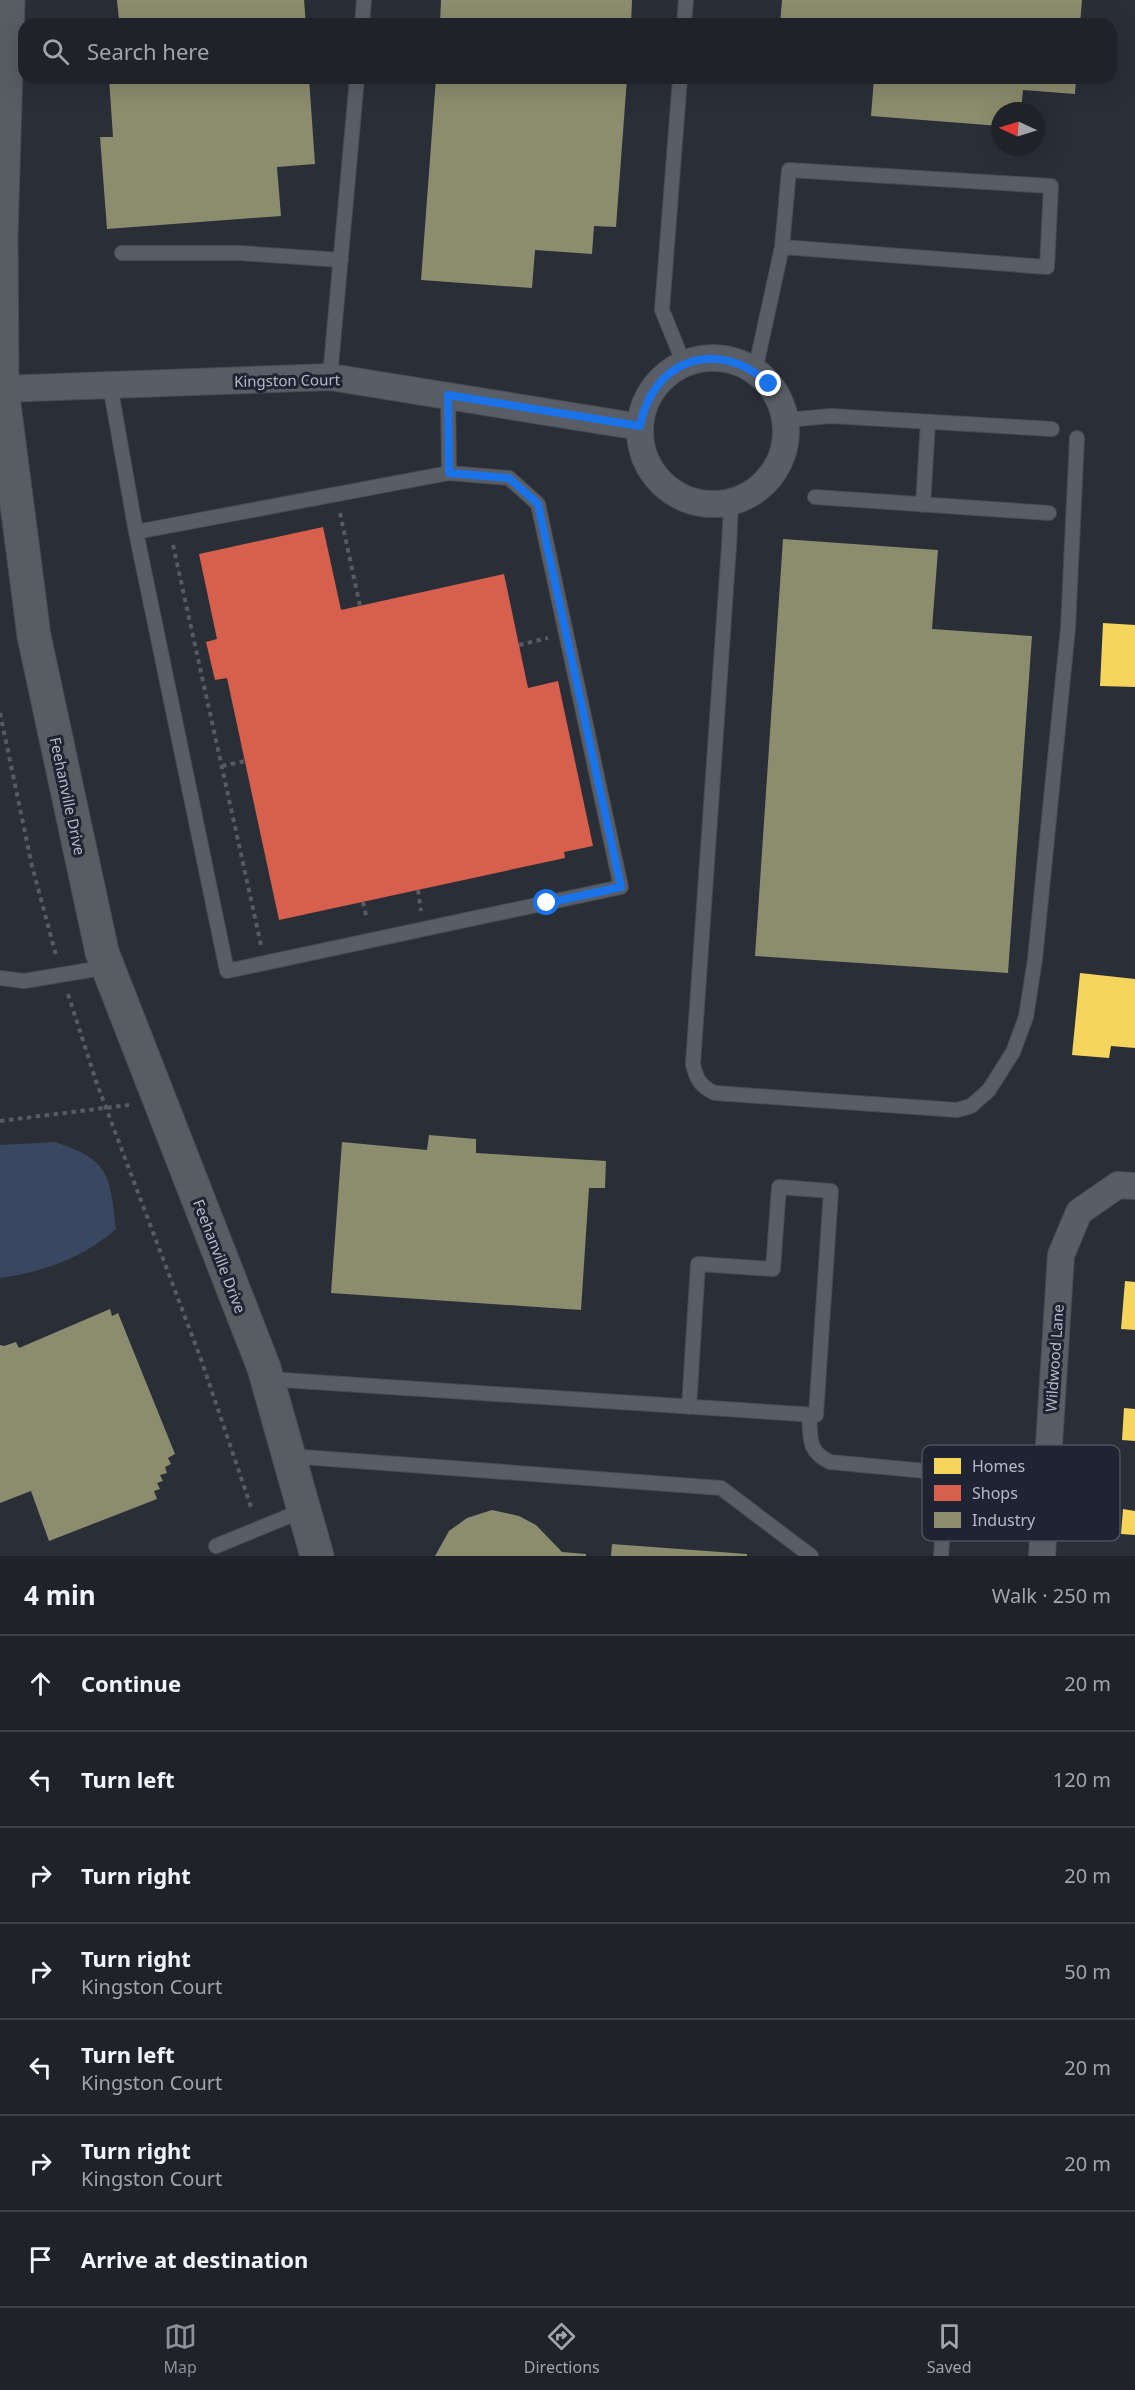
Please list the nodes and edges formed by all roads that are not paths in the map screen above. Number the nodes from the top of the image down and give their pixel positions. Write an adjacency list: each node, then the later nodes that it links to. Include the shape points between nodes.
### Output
1 (8, 0): 15 (street, Feehanville Drive, via 1,235)
2 (364, 0): 4 (lane)
3 (686, 0): 5 (lane)
4 (362, 18)
5 (684, 18)
6 (356, 84): 10 (lane)
7 (680, 84): 11 (lane, via 662,310)
8 (782, 247): 8 (lane, via 789,170 1051,186 1047,267); 12 (lane)
9 (122, 253): 10 (lane, via 240,253)
10 (341, 260): 13 (lane)
11 (684, 364): 12 (street, via 708,358 732,360); 19 (street, via 654,389)
12 (755, 371): 17 (street, via 780,401)
13 (330, 376): 14 (street, Kingston Court); 16 (street, Kingston Court)
14 (110, 385): 15 (street, Kingston Court); 28 (lane)
15 (2, 389): 22 (street, Feehanville Drive)
16 (448, 395): 19 (street, Kingston Court); 23 (lane)
17 (786, 420): 18 (lane, via 831,416); 25 (street, via 786,442 768,481)
18 (928, 422): 20 (lane); 26 (lane)
19 (640, 426): 25 (street, via 642,449 652,471 666,488 708,505)
20 (1052, 429)
21 (1077, 438): 25 (lane, via 1068,628 1026,1017 1013,1052 989,1090 971,1106 957,1110 715,1093 703,1088 696,1077 693,1064)
22 (4, 445): 29 (street, Feehanville Drive, via 34,636)
23 (449, 473): 28 (lane); 28 (lane, via 509,478 538,504 621,887 227,971)
24 (815, 497): 26 (lane)
25 (730, 503)
26 (923, 505): 27 (lane)
27 (1048, 513)
28 (136, 532)
29 (108, 967): 30 (lane, via 24,981); 32 (street, Feehanville Drive)
30 (0, 978)
31 (1127, 1185): 35 (street, Wildwood Lane, via 1079,1212 1061,1255)
32 (268, 1379): 33 (lane); 36 (street, Feehanville Drive)
33 (689, 1407): 34 (lane); 34 (lane, via 698,1264 773,1269 778,1187 831,1191 816,1415)
34 (809, 1415): 37 (lane, via 811,1446 818,1456 830,1462)
35 (1049, 1445)
36 (289, 1456): 38 (street, Feehanville Drive); 43 (lane, via 722,1488)
37 (922, 1471)
38 (304, 1510): 41 (lane); 42 (street, Feehanville Drive)
39 (942, 1541): 44 (lane)
40 (1043, 1541): 45 (street, Wildwood Lane)
41 (216, 1546)
42 (317, 1556)
43 (811, 1556)
44 (941, 1556)
45 (1042, 1556)

